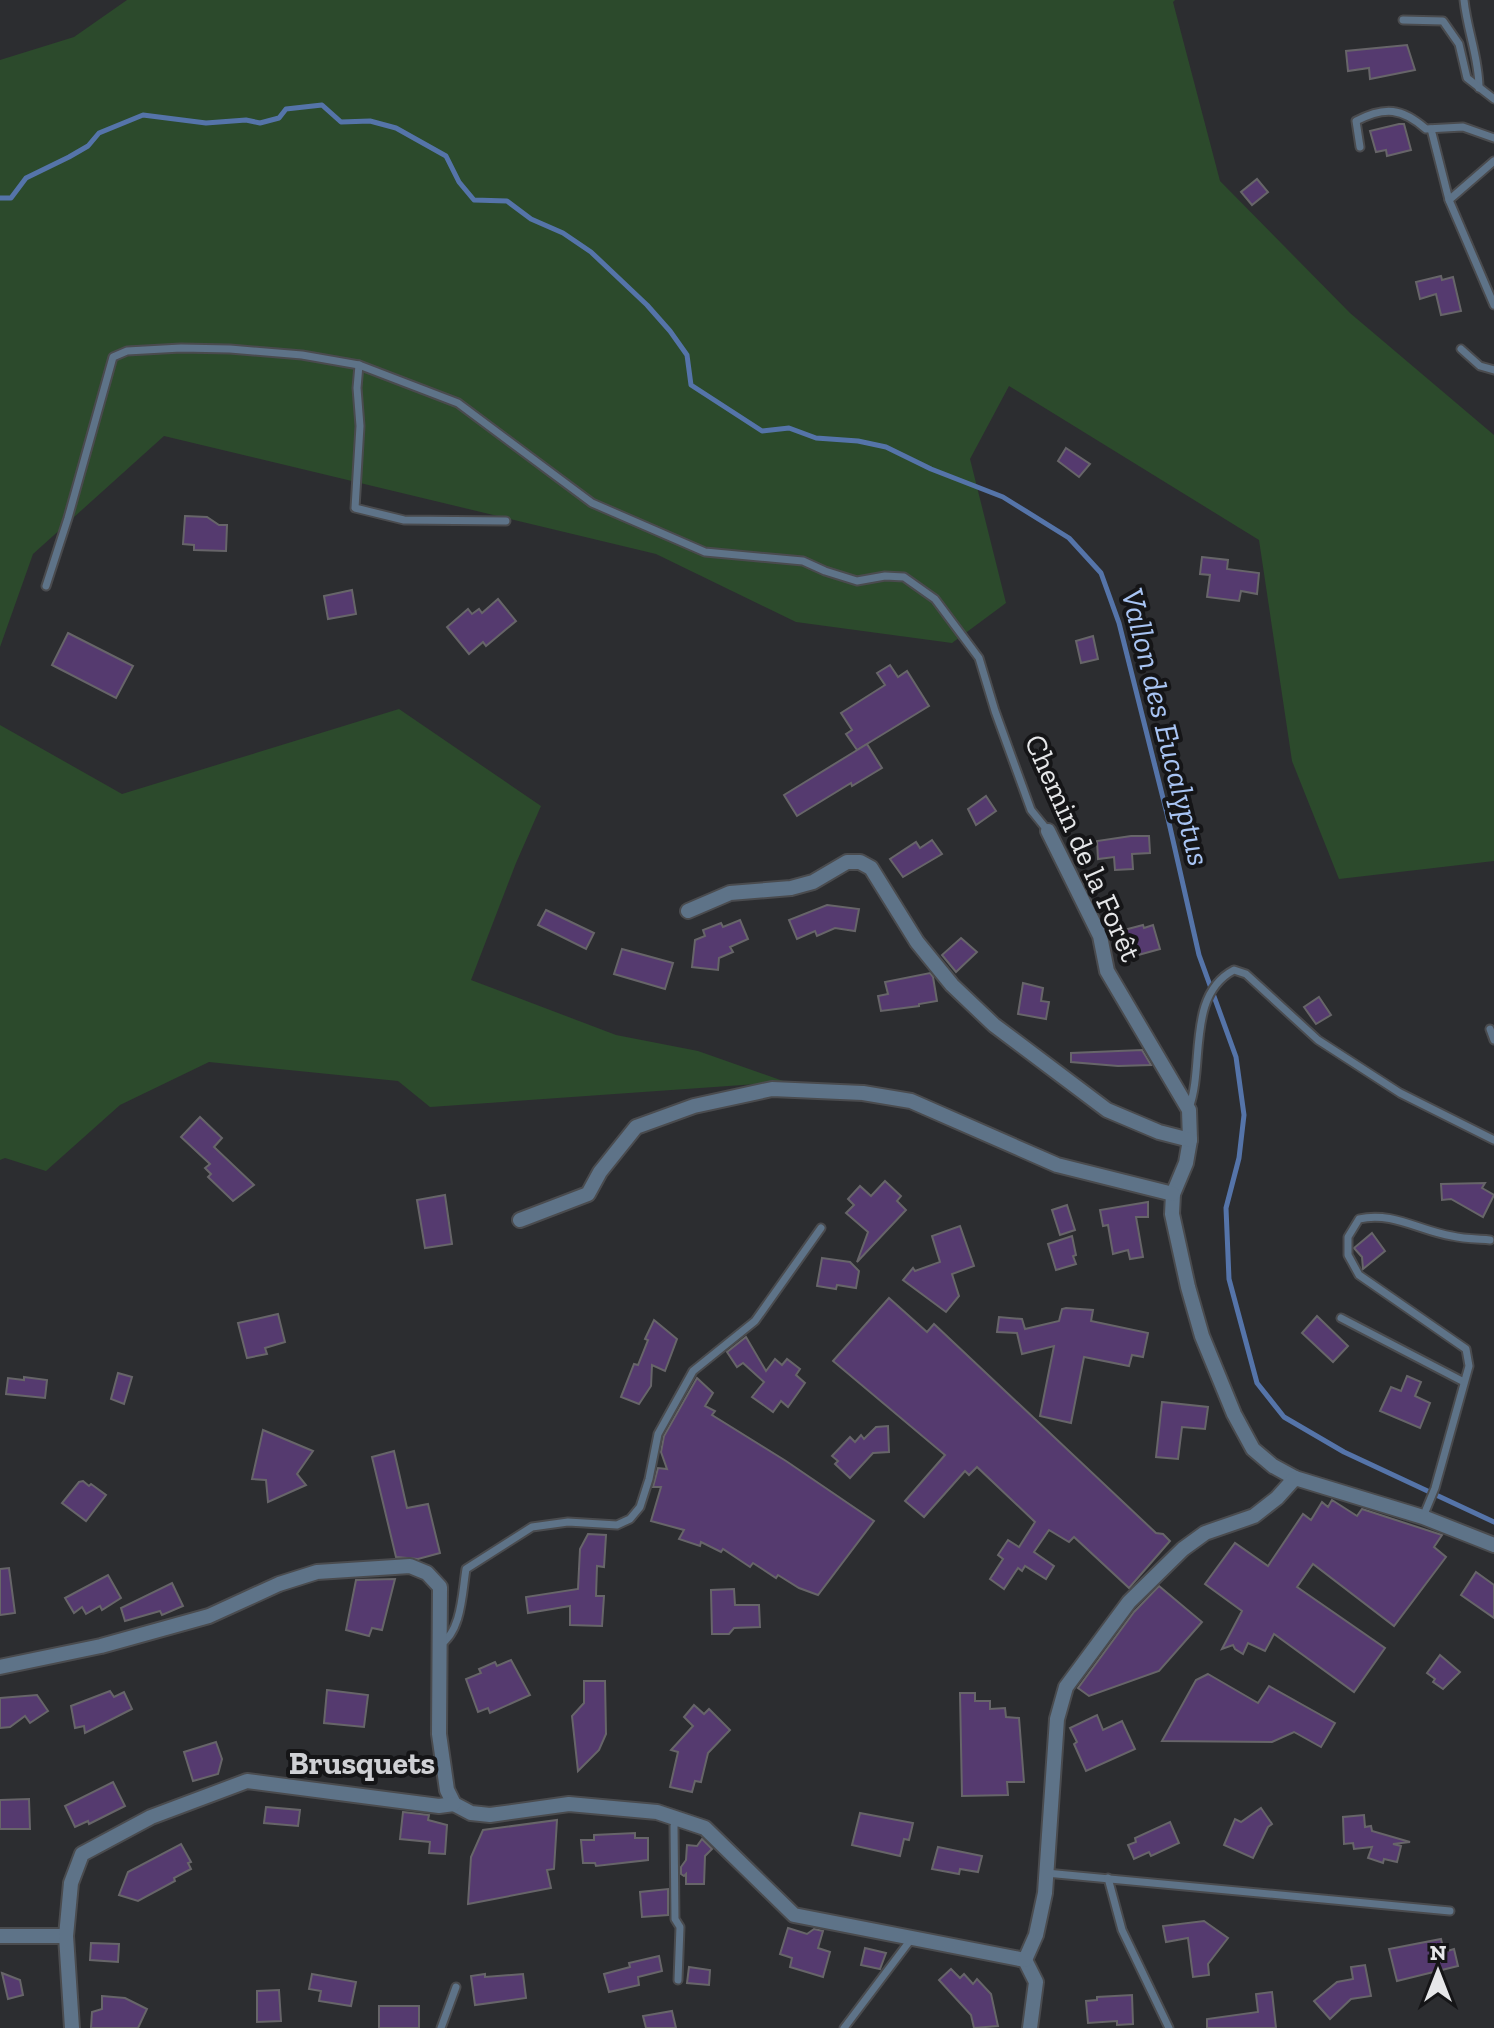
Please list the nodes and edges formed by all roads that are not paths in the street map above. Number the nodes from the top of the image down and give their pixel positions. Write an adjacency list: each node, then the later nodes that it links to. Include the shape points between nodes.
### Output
1 (1464, 0): 3 (lane)
2 (1403, 20): 3 (lane, via 1443,21 1459,44 1467,78)
3 (1479, 88): 4 (lane)
4 (1494, 99)
5 (1431, 129): 6 (lane, via 1463,127); 7 (lane, via 1408,113 1376,111 1356,121); 9 (lane)
6 (1494, 138)
7 (1360, 147)
8 (1494, 161): 9 (lane)
9 (1449, 200): 10 (lane)
10 (1494, 305)
11 (1461, 349): 13 (lane, via 1480,366)
12 (359, 365): 14 (lane, via 355,508 404,520); 15 (lane, Chemin de la Forêt, via 230,349 127,351 113,357); 16 (lane, Chemin de la Forêt, via 458,403 592,503 705,552 803,561 857,581 904,577 935,599 979,658 1031,810)
13 (1494, 370)
14 (506, 521)
15 (46, 586)
16 (1048, 831): 20 (street, Chemin de la Forêt, via 1100,936 1107,971)
17 (688, 911): 21 (street, via 730,893 813,882 847,862 860,862 871,868 917,942 952,985 994,1025 1107,1110)
18 (1490, 1029): 19 (lane)
19 (1494, 1040)
20 (1189, 1110): 21 (street, Chemin de la Forêt); 22 (lane, via 1207,1000 1221,976 1234,970 1246,974 1318,1040 1400,1093)
21 (1190, 1140): 23 (street, Chemin de la Forêt)
22 (1494, 1140)
23 (1173, 1194): 24 (street, via 1057,1165 911,1101 772,1089 694,1106 636,1127 588,1194); 29 (street, Chemin de la Forêt, via 1172,1214 1188,1287 1234,1414 1253,1449)
24 (520, 1220)
25 (821, 1228): 32 (lane, via 755,1321 693,1371 658,1434 640,1507 630,1519 617,1525 568,1522 532,1527 466,1569 456,1624 450,1639)
26 (1490, 1240): 28 (lane, via 1372,1216 1359,1219 1348,1237 1348,1255 1359,1275 1466,1349 1469,1366)
27 (1341, 1318): 28 (lane)
28 (1464, 1382): 30 (lane)
29 (1295, 1478): 30 (street, Chemin de la Forêt); 36 (street, via 1254,1516 1205,1533 1183,1549 1129,1602 1066,1687 1057,1719)
30 (1423, 1517): 31 (street, Chemin de la Forêt)
31 (1494, 1545)
32 (438, 1646): 33 (street, via 440,1587 427,1573 410,1566 317,1572 209,1616); 34 (street, via 439,1734)
33 (0, 1667)
34 (454, 1804): 35 (street, via 490,1815 569,1804 657,1812); 40 (street, via 247,1781 151,1817 82,1854 71,1883)
35 (677, 1819): 41 (street, via 705,1828 794,1915); 43 (lane)
36 (1046, 1873): 37 (lane); 42 (street, via 1036,1935)
37 (1108, 1878): 38 (lane); 49 (lane, via 1122,1930)
38 (1450, 1911)
39 (0, 1936): 40 (street)
40 (66, 1936): 45 (street)
41 (912, 1938): 42 (street); 47 (lane)
42 (1025, 1960): 48 (street, via 1036,1982)
43 (678, 1980)
44 (456, 1987): 46 (lane)
45 (72, 2028)
46 (441, 2028)
47 (844, 2028)
48 (1030, 2028)
49 (1169, 2028)

